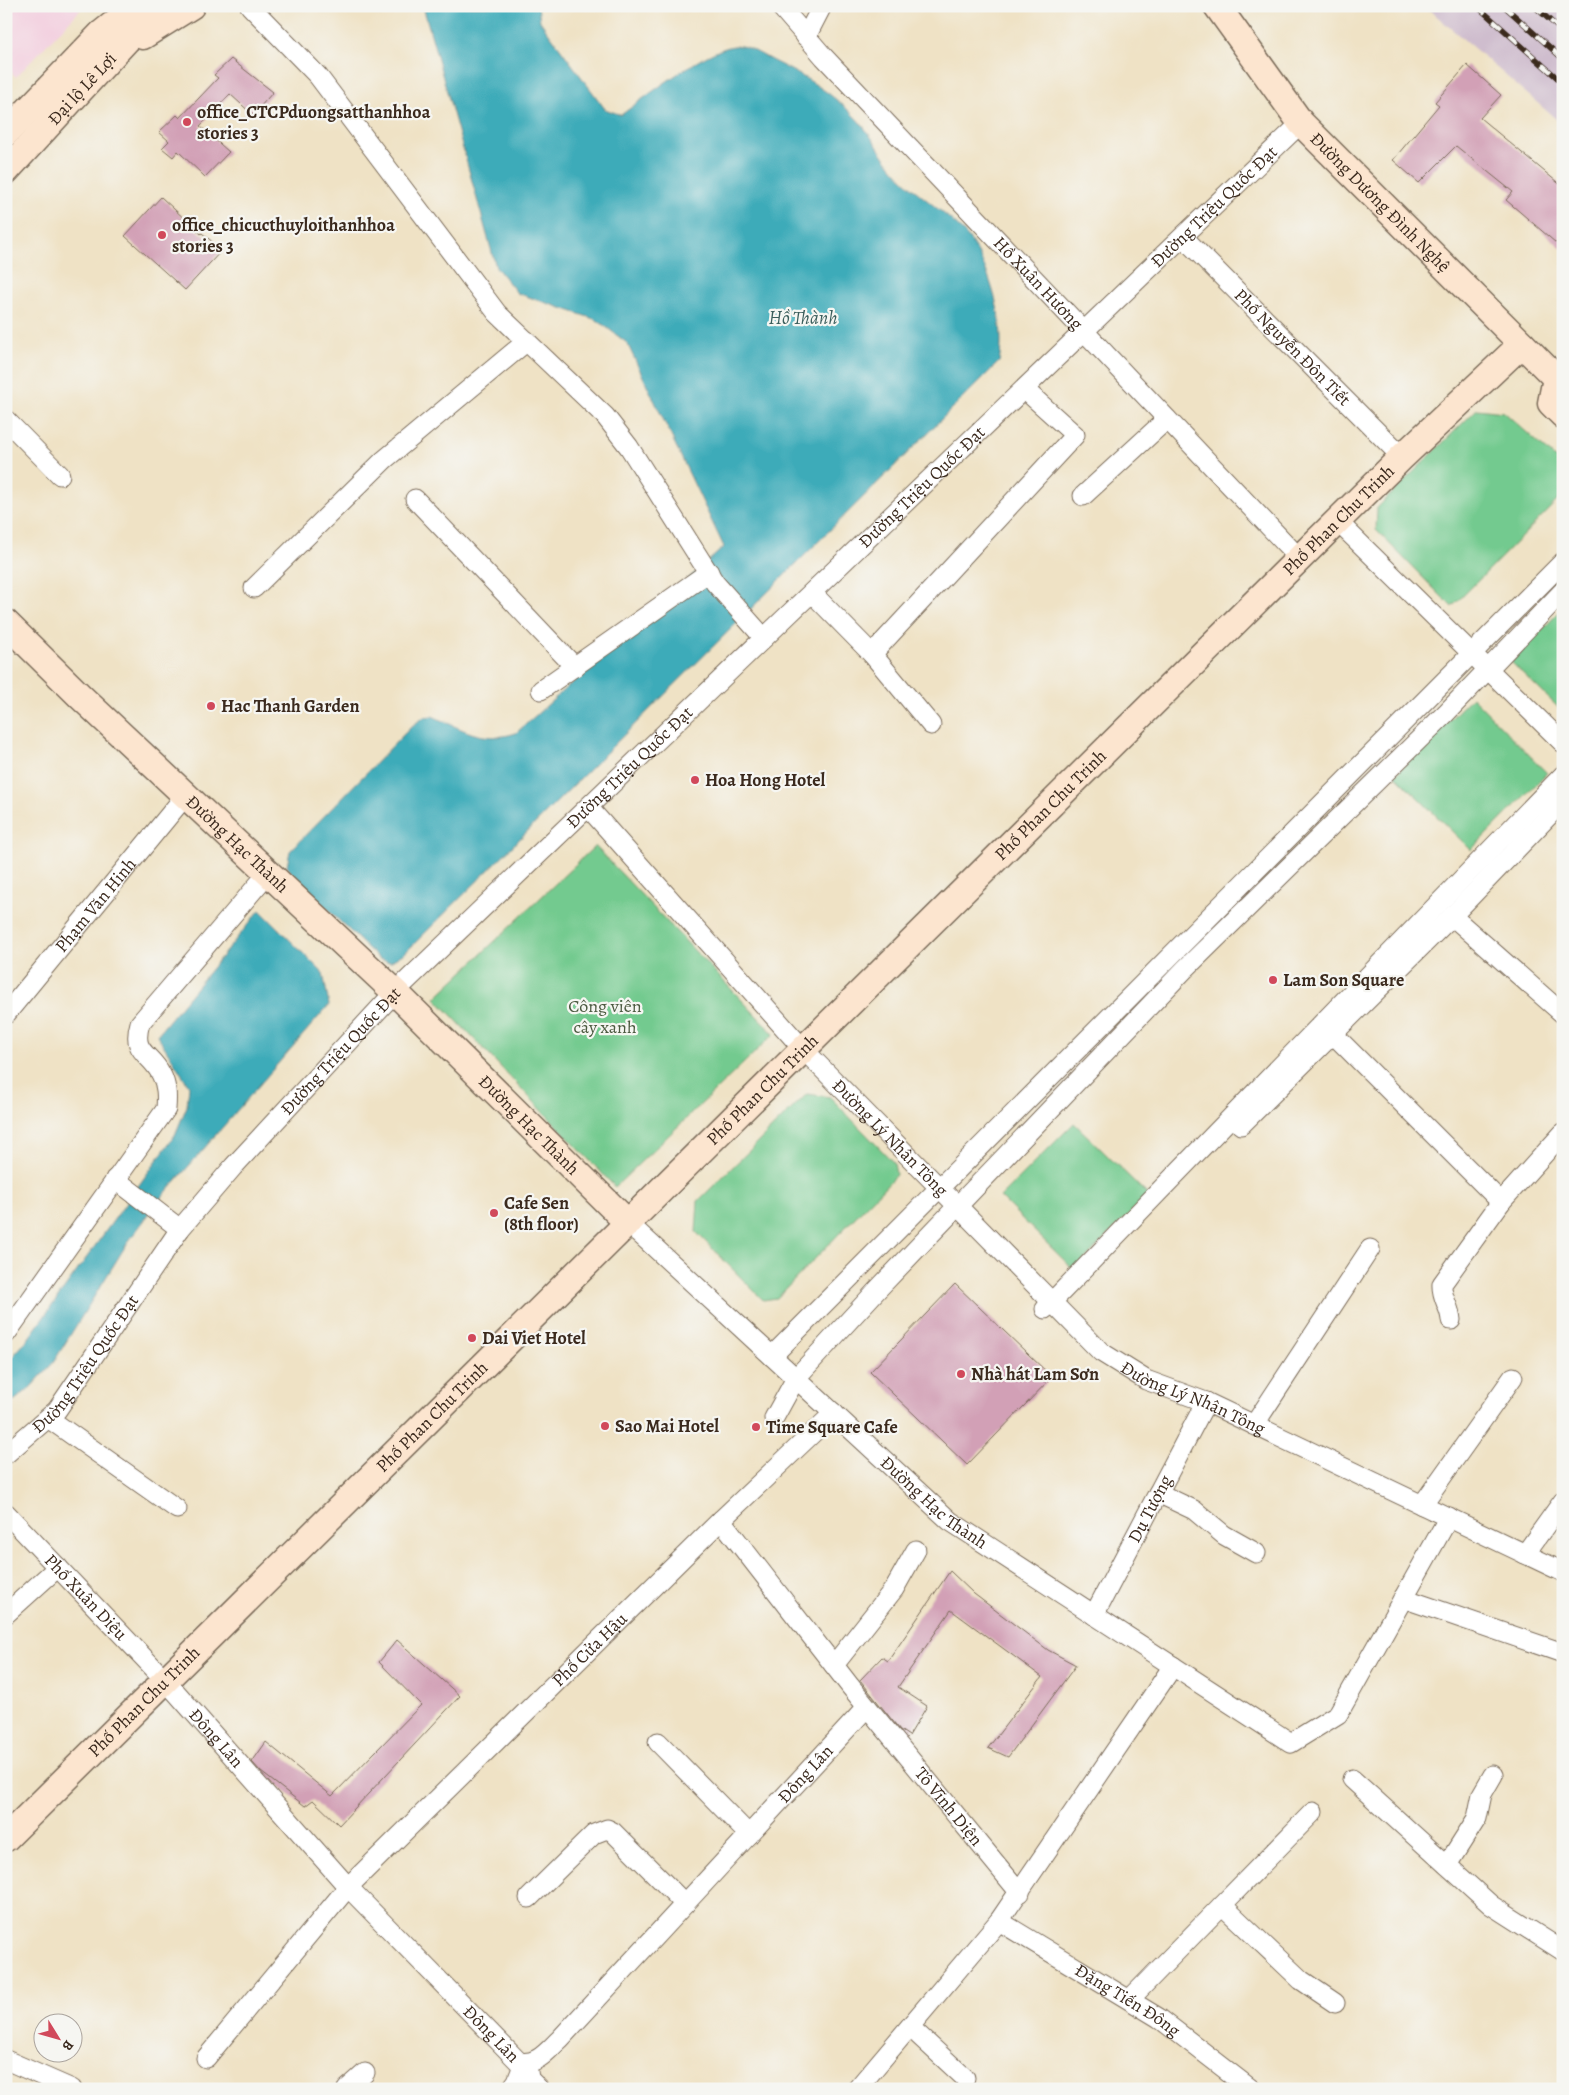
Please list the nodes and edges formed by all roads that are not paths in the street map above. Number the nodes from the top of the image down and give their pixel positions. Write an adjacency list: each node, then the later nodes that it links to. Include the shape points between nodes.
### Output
1 (121, 6): 10 (street)
2 (136, 6): 10 (street, Đại lộ Lê Lợi)
3 (158, 6): 10 (street, Đại lộ Lê Lợi)
4 (190, 6): 10 (street)
5 (250, 6): 16 (street, via 318,76 497,313)
6 (780, 6): 9 (street, Hồ Xuân Hương)
7 (822, 6): 9 (street)
8 (1217, 6): 11 (street, Đường Dương Đình Nghệ)
9 (806, 37): 15 (street, Hồ Xuân Hương)
10 (109, 43): 12 (street, Đại lộ Lê Lợi); 13 (street, Đại lộ Lê Lợi)
11 (1301, 123): 14 (street, Đường Triệu Quốc Đạt); 17 (street, Đường Dương Đình Nghệ)
12 (6, 133)
13 (6, 171)
14 (1184, 238): 15 (street, Đường Triệu Quốc Đạt); 23 (street, Phố Nguyễn Đôn Tiết)
15 (1084, 332): 19 (street, Đường Triệu Quốc Đạt); 22 (street, Hồ Xuân Hương)
16 (527, 341): 30 (street, via 610,422); 31 (street, via 384,460)
17 (1522, 344): 18 (street, Đường Dương Đình Nghệ); 23 (street, Phố Phan Chu Trinh)
18 (1559, 378): 20 (street, via 1551,404)
19 (1024, 389): 33 (street, Đường Triệu Quốc Đạt); 36 (street, via 1075,435)
20 (1563, 414)
21 (6, 420): 24 (street)
22 (1167, 420): 25 (street); 28 (street, Hồ Xuân Hương)
23 (1402, 457): 27 (street, Phố Phan Chu Trinh)
24 (60, 475)
25 (1083, 496)
26 (415, 499): 38 (street)
27 (1337, 521): 28 (street, Phố Phan Chu Trinh); 37 (street)
28 (1299, 558): 53 (street, Phố Phan Chu Trinh)
29 (1563, 562): 37 (street)
30 (712, 578): 35 (street); 38 (street)
31 (254, 588)
32 (1563, 591): 39 (street)
33 (812, 593): 35 (street, Đường Triệu Quốc Đạt); 36 (street)
34 (6, 623): 44 (street, Đường Hạc Thành)
35 (764, 638): 45 (street, Đường Triệu Quốc Đạt)
36 (872, 654): 41 (street)
37 (1472, 654): 39 (street); 56 (street)
38 (575, 667): 40 (street)
39 (1488, 670): 42 (street); 58 (street, via 1184,970)
40 (541, 690)
41 (931, 725)
42 (1563, 743)
43 (1563, 775): 62 (street)
44 (186, 796): 47 (street, Đường Hạc Thành); 50 (street, Phạm Văn Hinh)
45 (588, 807): 49 (street, Đường Triệu Quốc Đạt); 53 (street, Đường Lý Nhân Tông)
46 (1560, 809): 48 (street)
47 (268, 872): 49 (street, Đường Hạc Thành); 55 (street, via 140,1023 136,1036 141,1052 161,1073 167,1090 166,1109)
48 (1452, 916): 51 (street); 52 (street)
49 (395, 992): 59 (street, Đường Hạc Thành); 60 (street, Đường Triệu Quốc Đạt)
50 (6, 1014)
51 (1563, 1014)
52 (1333, 1034): 57 (street); 62 (street)
53 (803, 1048): 56 (street, Đường Lý Nhân Tông); 59 (street, Phố Phan Chu Trinh)
54 (1563, 1133): 57 (street)
55 (115, 1179): 60 (street); 64 (street)
56 (939, 1188): 58 (street, Đường Lý Nhân Tông); 65 (street)
57 (1502, 1202): 63 (street, via 1442,1284 1441,1296 1450,1309)
58 (959, 1206): 62 (street, Đường Lý Nhân Tông); 67 (street)
59 (627, 1222): 65 (street, Đường Hạc Thành); 92 (street, Phố Phan Chu Trinh)
60 (180, 1229): 70 (street, Đường Triệu Quốc Đạt, via 57,1410)
61 (1370, 1249): 72 (street)
62 (1051, 1306): 68 (street, Đường Lý Nhân Tông, via 1101,1352 1146,1380)
63 (1451, 1320)
64 (6, 1334)
65 (772, 1356): 67 (street, Đường Hạc Thành)
66 (1514, 1377): 76 (street)
67 (796, 1378): 69 (street, Đường Hạc Thành); 71 (street)
68 (1206, 1402): 72 (street, Đường Lý Nhân Tông); 74 (street, Dụ Tượng)
69 (834, 1413): 80 (street, Phố Cửa Hậu); 88 (street, Đường Hạc Thành, via 950,1520)
70 (48, 1418): 73 (street, Đường Triệu Quốc Đạt); 77 (street)
71 (774, 1418)
72 (1254, 1424): 76 (street, Đường Lý Nhân Tông)
73 (6, 1454)
74 (1158, 1493): 82 (street, via 1194,1510 1224,1535); 88 (street, Dụ Tượng)
75 (1563, 1500): 83 (street)
76 (1422, 1504): 79 (street, Đường Lý Nhân Tông)
77 (177, 1509)
78 (6, 1513): 84 (street, Phố Xuân Diệu)
79 (1449, 1518): 83 (street, Đường Lý Nhân Tông); 86 (street)
80 (721, 1520): 90 (street, Tô Vĩnh Diện); 101 (street, Phố Cửa Hậu)
81 (916, 1550): 90 (street, via 894,1589)
82 (1256, 1553)
83 (1525, 1554): 85 (street, Đường Lý Nhân Tông)
84 (58, 1567): 87 (street); 92 (street, Phố Xuân Diệu)
85 (1563, 1572)
86 (1403, 1598): 89 (street); 91 (street, Đường Hạc Thành, via 1338,1714 1291,1743)
87 (6, 1614)
88 (1094, 1615): 91 (street, Đường Hạc Thành)
89 (1560, 1652)
90 (834, 1665): 93 (street, Tô Vĩnh Diện)
91 (1173, 1666): 102 (street)
92 (166, 1681): 99 (street, Phố Phan Chu Trinh); 101 (street, Đông Lân)
93 (867, 1707): 98 (street, Đông Lân); 102 (street, Tô Vĩnh Diện)
94 (658, 1742): 98 (street)
95 (1493, 1775): 100 (street, via 1482,1794 1476,1818)
96 (1352, 1779): 100 (street)
97 (1313, 1812): 105 (street)
98 (749, 1835): 104 (street, Đông Lân)
99 (6, 1838)
100 (1447, 1865): 107 (street, via 1492,1905)
101 (348, 1887): 111 (street, Phố Cửa Hậu); 113 (street, Đông Lân, via 519,2062)
102 (1020, 1893): 106 (street)
103 (529, 1898): 104 (street, via 594,1834 607,1829)
104 (685, 1904): 113 (street, Đông Lân, via 560,2039 536,2061)
105 (1222, 1905): 108 (street); 109 (street, via 1301,1980)
106 (999, 1921): 108 (street, Đặng Tiến Đông); 110 (street)
107 (1563, 1951)
108 (1130, 1999): 121 (street, Đặng Tiến Đông)
109 (1335, 2003)
110 (910, 2027): 115 (street); 120 (street)
111 (206, 2058)
112 (6, 2060): 116 (street)
113 (525, 2063): 118 (street); 119 (street, via 528,2079)
114 (365, 2073): 117 (street)
115 (965, 2078)
116 (72, 2089)
117 (347, 2089)
118 (511, 2089)
119 (539, 2089)
120 (857, 2089)
121 (1251, 2089)

